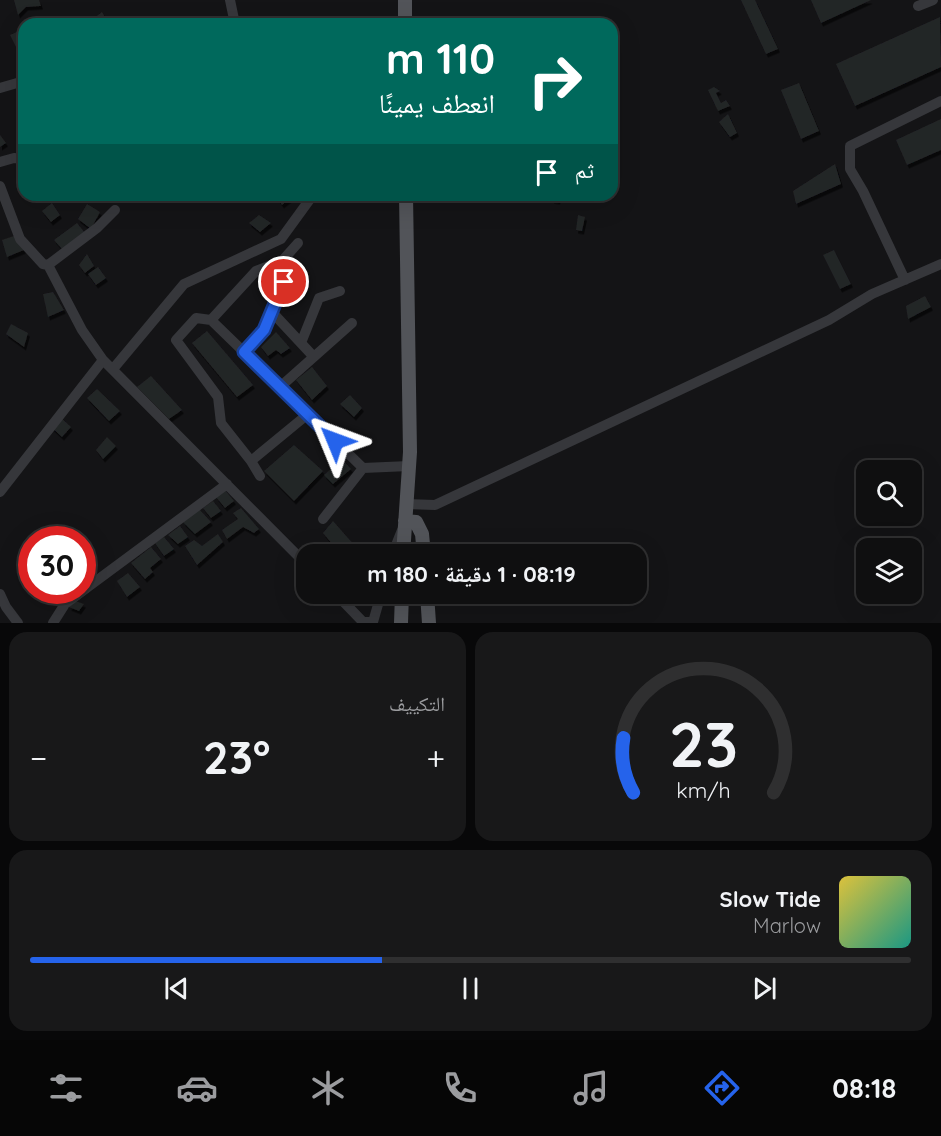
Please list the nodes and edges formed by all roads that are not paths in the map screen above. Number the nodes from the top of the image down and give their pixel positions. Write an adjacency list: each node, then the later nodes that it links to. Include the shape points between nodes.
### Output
1 (230, 0): 5 (street)
2 (405, 0): 6 (main road)
3 (933, 0): 4 (street)
4 (918, 6)
5 (234, 18)
6 (405, 18)
7 (18, 83): 8 (street)
8 (0, 88)
9 (941, 101): 20 (street, via 850,146 850,170)
10 (18, 158): 11 (street)
11 (0, 162)
12 (0, 186): 19 (street, via 20,239)
13 (305, 201): 29 (street, via 281,239 184,284)
14 (406, 201): 33 (main road)
15 (115, 210): 19 (street)
16 (298, 243): 17 (street)
17 (282, 261): 22 (street, via 290,266); 23 (street, via 256,271)
18 (941, 264): 20 (street)
19 (48, 265): 28 (street, via 82,330)
20 (905, 280): 38 (street, via 829,320 435,505)
21 (340, 291): 25 (street, via 319,298)
22 (272, 312): 25 (street); 26 (street, via 264,330)
23 (211, 320): 26 (street); 32 (street, via 196,318 176,340 218,397 220,423)
24 (352, 323): 27 (street)
25 (301, 343): 27 (street)
26 (244, 352): 30 (street)
27 (313, 356): 30 (street)
28 (103, 360): 29 (street); 37 (street)
29 (113, 369): 36 (street)
30 (280, 387): 31 (street)
31 (308, 414): 32 (street); 34 (street)
32 (251, 461): 35 (street)
33 (409, 466): 34 (street); 38 (main road)
34 (363, 468): 39 (street)
35 (260, 476)
36 (227, 484): 44 (street); 51 (street, via 65,604)
37 (0, 492)
38 (406, 504): 40 (main road)
39 (323, 519)
40 (405, 520): 41 (street); 42 (main road); 43 (main road, via 416,522)
41 (396, 544)
42 (404, 544)
43 (423, 544)
44 (296, 554)
45 (0, 594): 50 (street)
46 (346, 604): 47 (street, via 363,622 373,622)
47 (378, 604)
48 (402, 604): 52 (main road)
49 (428, 604): 53 (main road)
50 (18, 623)
51 (53, 623)
52 (401, 623)
53 (429, 623)

